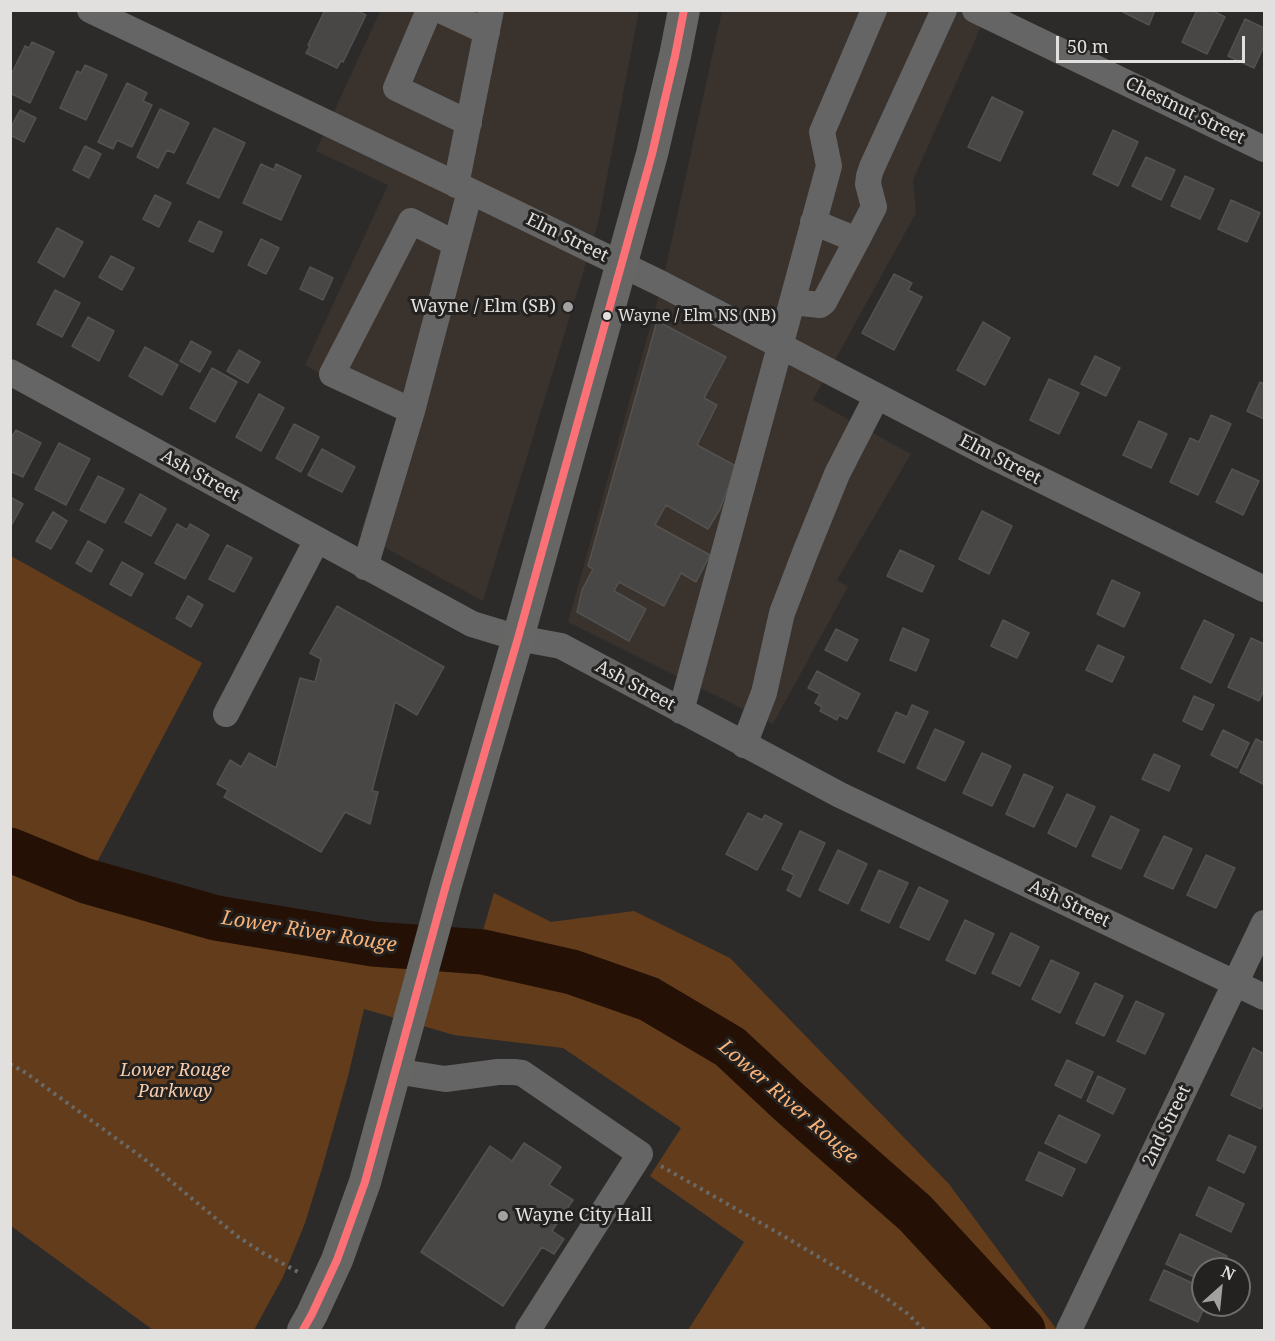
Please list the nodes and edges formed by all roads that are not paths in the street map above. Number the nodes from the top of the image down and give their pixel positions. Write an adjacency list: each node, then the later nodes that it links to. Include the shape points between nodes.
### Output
1 (90, 10): 11 (street, Elm Street)
2 (429, 10): 9 (street, via 396,88)
3 (440, 10): 8 (street)
4 (684, 10): 15 (main road)
5 (874, 10): 12 (street, via 822,132 829,166)
6 (944, 10): 13 (street, via 872,167 868,184 874,207)
7 (990, 14): 10 (street, Chestnut Street)
8 (489, 21): 9 (street)
9 (469, 123): 11 (street)
10 (1264, 149)
11 (463, 188): 14 (street); 15 (street, Elm Street)
12 (813, 222): 13 (street); 16 (street)
13 (857, 240): 16 (street, via 824,302)
14 (456, 244): 20 (street); 20 (street, via 411,220 332,374)
15 (622, 265): 17 (street, Elm Street); 24 (main road)
16 (792, 302): 17 (street)
17 (780, 346): 19 (street, Elm Street); 25 (street)
18 (10, 372): 21 (street, Ash Street)
19 (877, 396): 23 (street, Elm Street); 27 (street, via 837,474 805,553 783,613 764,693)
20 (412, 411): 22 (street)
21 (317, 540): 22 (street, Ash Street); 26 (street)
22 (365, 567): 24 (street, Ash Street, via 472,624)
23 (1264, 590)
24 (518, 638): 25 (street, Ash Street, via 561,646); 31 (main road)
25 (681, 711): 27 (street, Ash Street)
26 (226, 714)
27 (744, 745): 29 (street, Ash Street, via 840,795)
28 (1264, 922): 29 (street, 2nd Street)
29 (1235, 983): 30 (street, Ash Street); 32 (street, 2nd Street)
30 (1264, 997)
31 (395, 1071): 33 (main road, via 365,1182 337,1260); 34 (street, via 444,1079 522,1073 640,1154)
32 (1070, 1328)
33 (303, 1330)
34 (528, 1330)

